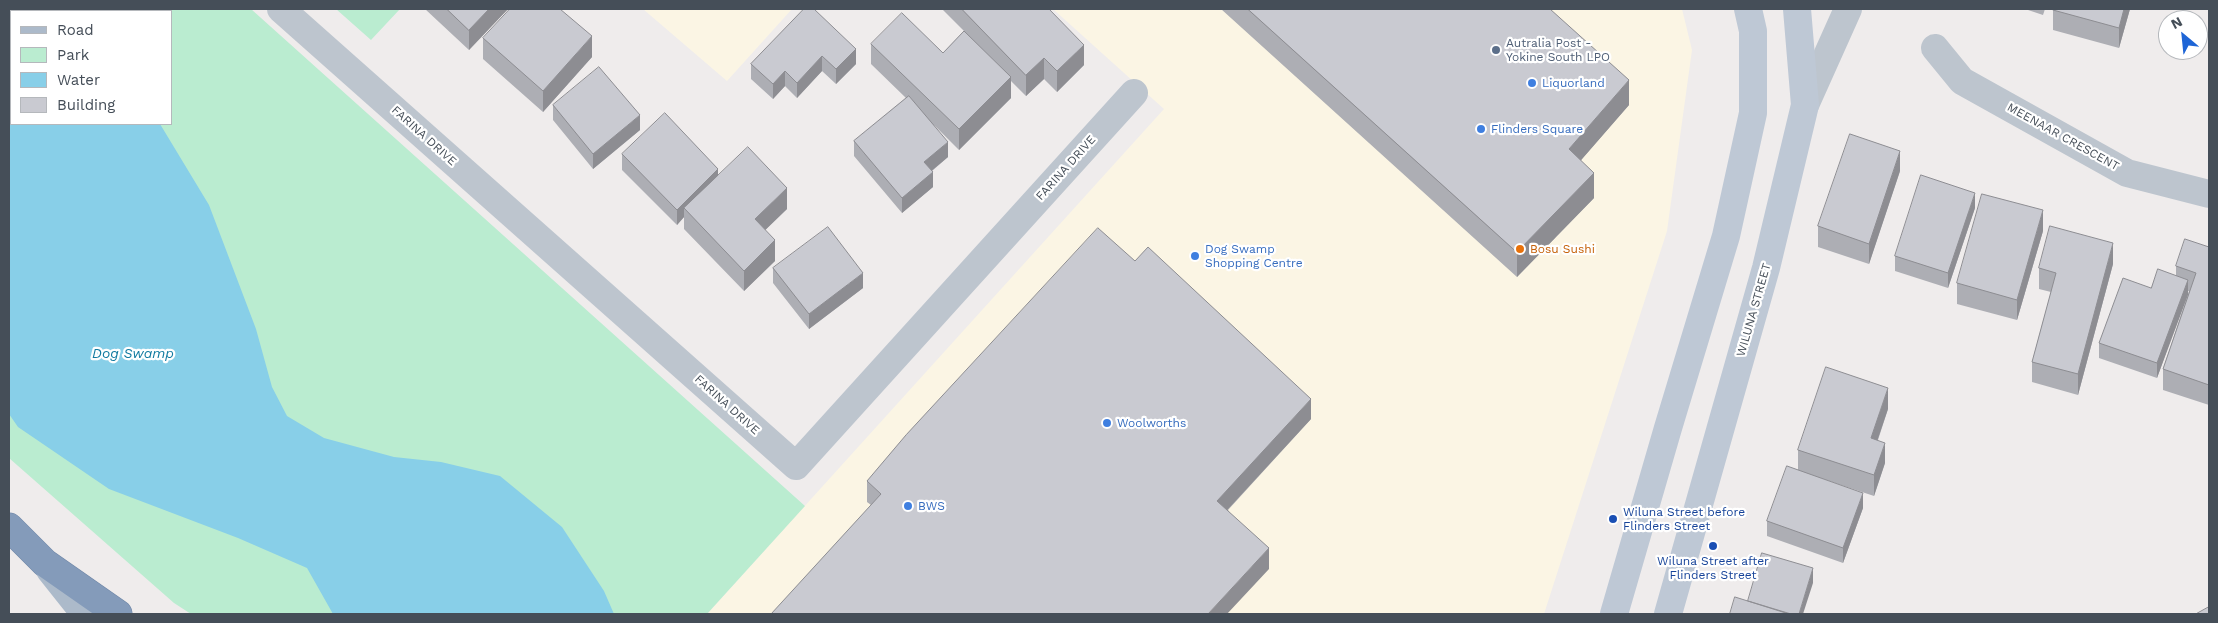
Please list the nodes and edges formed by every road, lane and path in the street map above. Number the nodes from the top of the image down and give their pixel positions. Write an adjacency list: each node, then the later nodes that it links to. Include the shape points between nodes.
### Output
1 (281, 9): 6 (street, FARINA DRIVE, via 796,466)
2 (1748, 9): 13 (main road, via 1753,31 1753,113 1726,236)
3 (1797, 9): 7 (main road)
4 (1848, 9): 7 (street, WILUNA STREET)
5 (1936, 48): 8 (street, MEENAAR CRESCENT, via 1962,81 2127,172)
6 (1134, 93)
7 (1805, 105): 14 (main road, WILUNA STREET, via 1766,268)
8 (2209, 194)
9 (9, 527): 10 (highway)
10 (45, 563): 11 (main road); 12 (highway)
11 (85, 614)
12 (118, 614)
13 (1614, 614)
14 (1668, 614)

